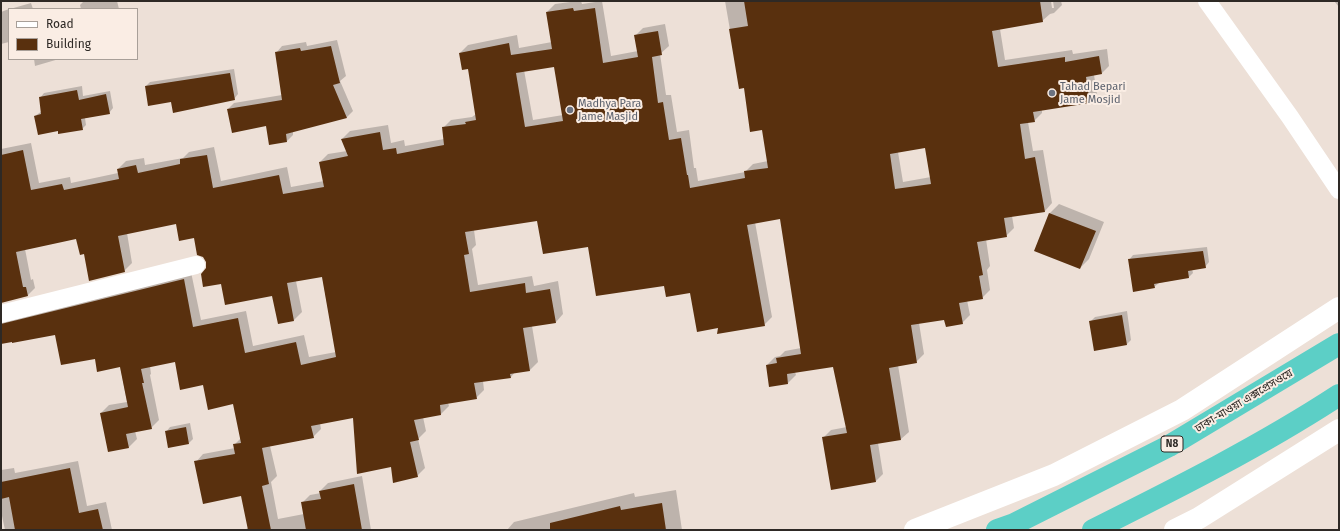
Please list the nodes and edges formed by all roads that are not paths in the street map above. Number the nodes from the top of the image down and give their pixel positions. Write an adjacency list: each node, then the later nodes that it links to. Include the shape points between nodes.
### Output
1 (1207, 1): 2 (street, via 1290,116)
2 (1339, 190)
3 (196, 265): 5 (street)
4 (1339, 308): 10 (main road, via 1182,410 1054,475)
5 (1, 314)
6 (1339, 344): 11 (highway, ঢাকা-মাওয়া এক্সপ্রেসওয়ে / N8, via 1169,446 1014,524)
7 (1339, 395): 12 (highway, via 1179,487)
8 (1339, 430): 9 (main road)
9 (1200, 524): 13 (main road)
10 (915, 530)
11 (997, 530)
12 (1093, 530)
13 (1175, 530)

